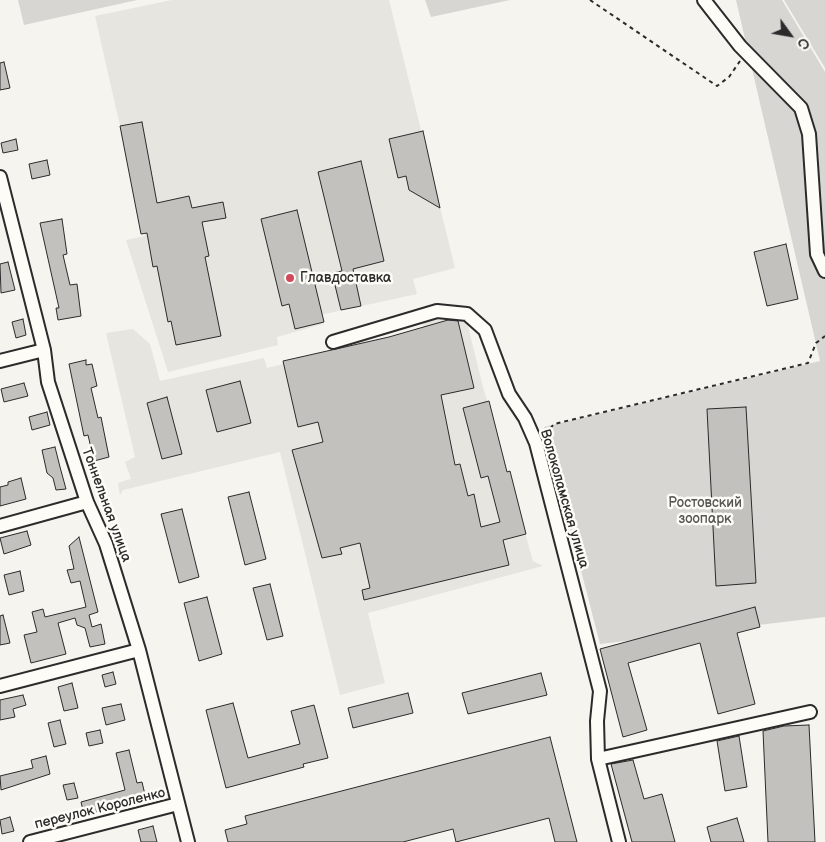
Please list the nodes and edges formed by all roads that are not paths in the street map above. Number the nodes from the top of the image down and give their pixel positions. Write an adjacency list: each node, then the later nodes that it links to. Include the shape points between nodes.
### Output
1 (704, 0): 3 (street, via 746,52 801,108 809,134 818,254)
2 (0, 177): 5 (street, Тоннельная улица)
3 (825, 270)
4 (333, 342): 12 (street, Волоколамская улица, via 437,311 467,314 485,330 509,394 536,444 600,691)
5 (44, 350): 6 (street); 7 (street, Тоннельная улица, via 48,382)
6 (0, 361)
7 (87, 502): 8 (street); 9 (street, Тоннельная улица, via 106,544)
8 (0, 526)
9 (139, 650): 10 (street); 13 (street, Тоннельная улица)
10 (0, 686)
11 (810, 712): 12 (street)
12 (598, 758): 16 (street, Волоколамская улица)
13 (178, 804): 14 (street, переулок Короленко); 15 (street, Тоннельная улица)
14 (30, 842)
15 (188, 842)
16 (619, 842)

